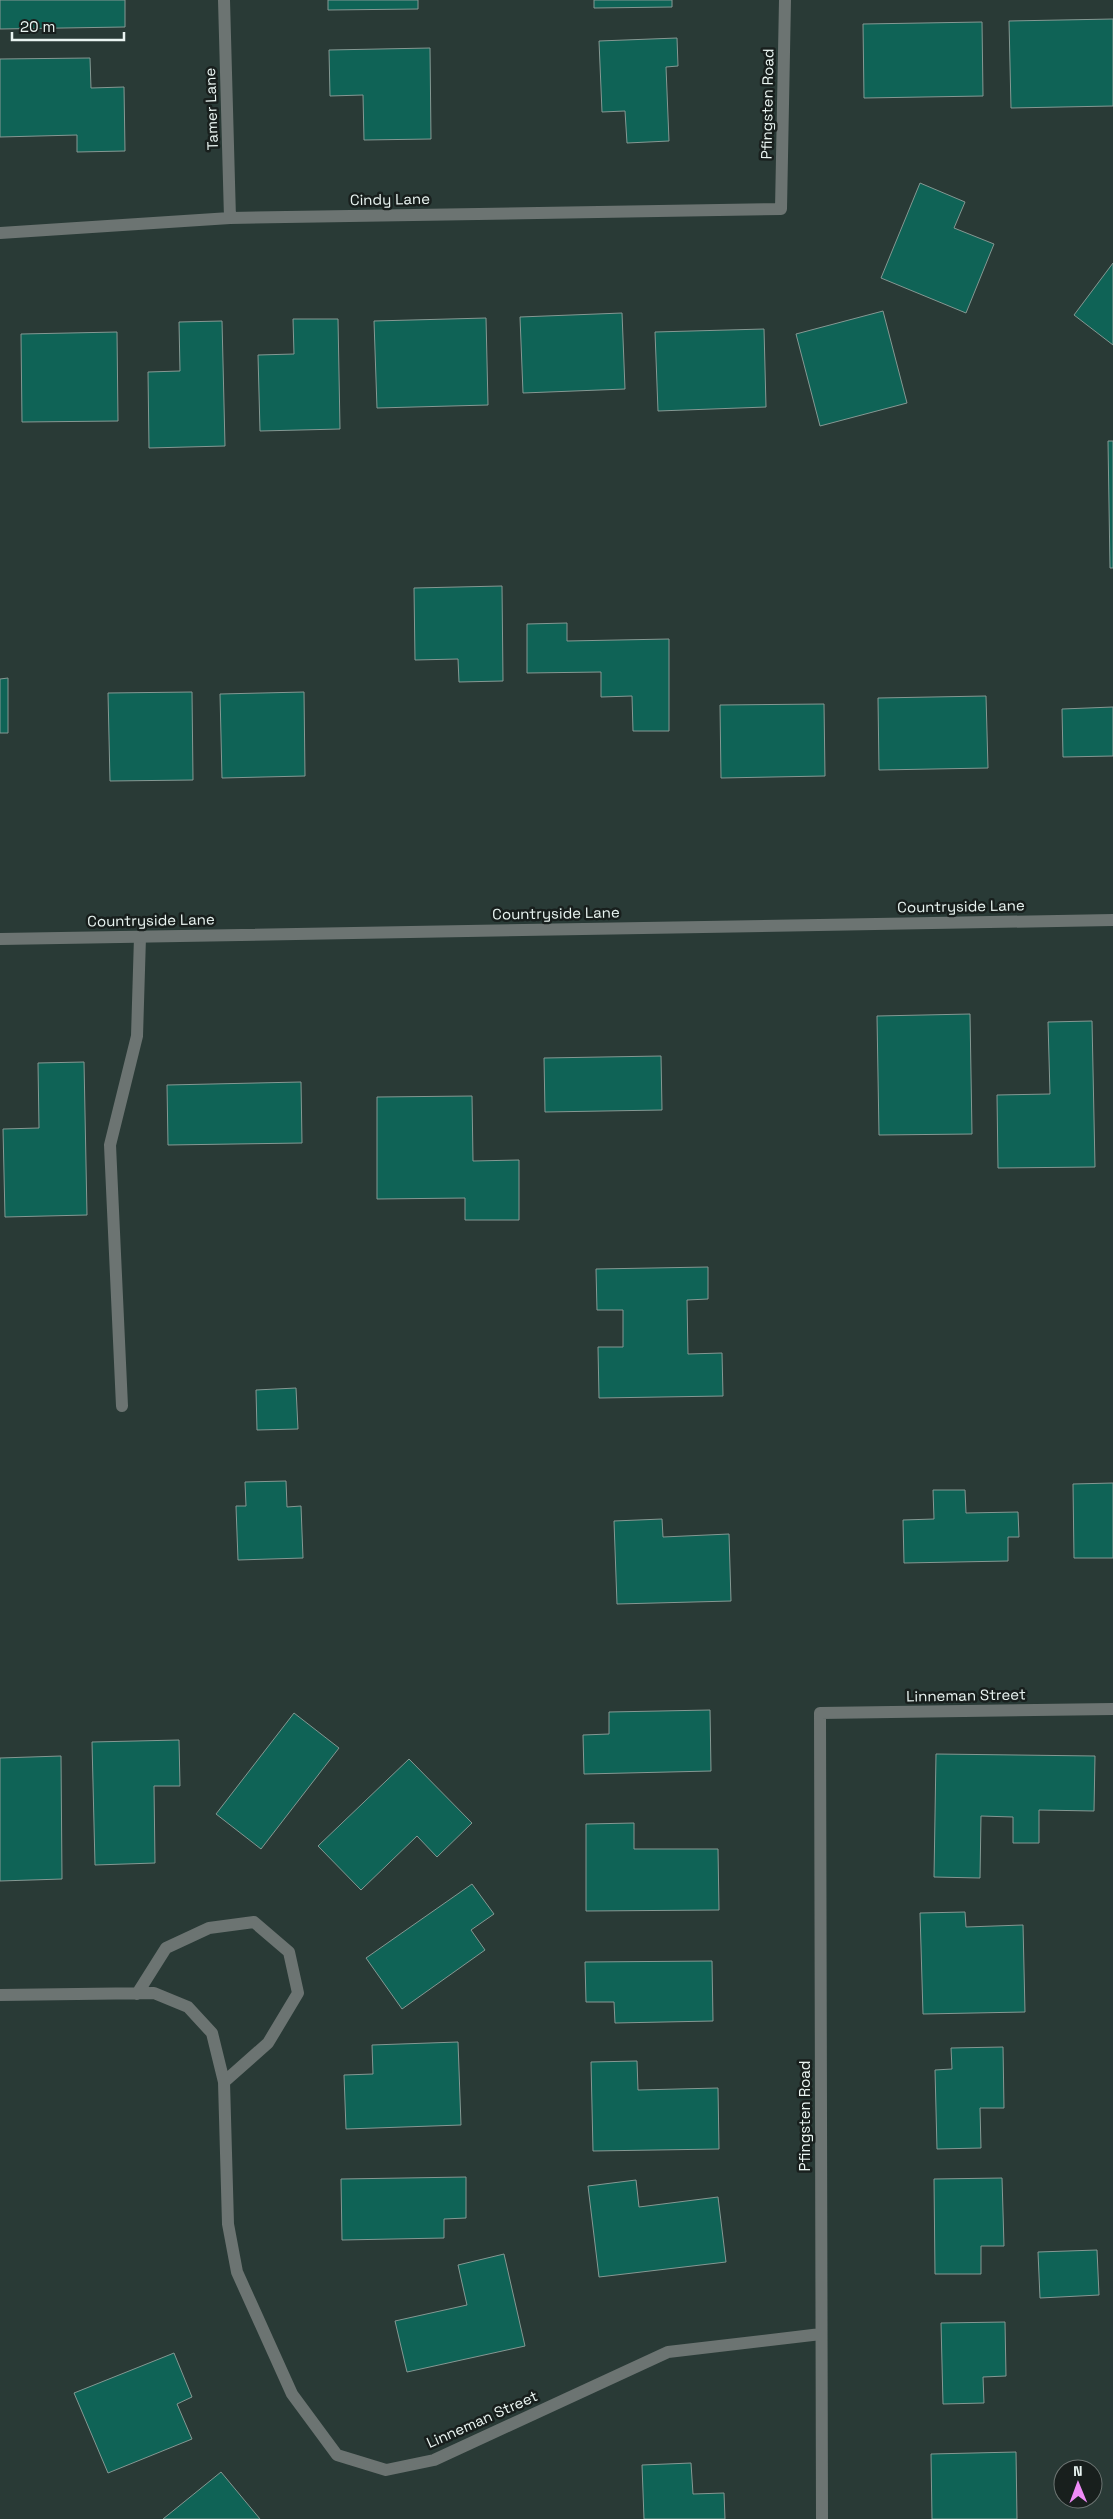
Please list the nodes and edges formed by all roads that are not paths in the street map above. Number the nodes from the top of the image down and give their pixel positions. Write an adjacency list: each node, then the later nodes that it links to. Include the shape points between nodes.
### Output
1 (224, 0): 4 (street, Tamer Lane)
2 (785, 0): 3 (street, Pfingsten Road)
3 (781, 209): 4 (street, Cindy Lane)
4 (230, 218): 5 (street, Cindy Lane)
5 (0, 232)
6 (1113, 920): 7 (street, Countryside Lane)
7 (140, 936): 8 (street, Countryside Lane); 9 (street, via 137,1036 110,1145)
8 (0, 939)
9 (122, 1406)
10 (1113, 1709): 11 (street, Linneman Street)
11 (820, 1713): 15 (street, Pfingsten Road)
12 (137, 1994): 13 (street, Linneman Street); 14 (street, Linneman Street, via 154,1993 188,2007 212,2033); 14 (street, via 166,1948 209,1928 254,1922 289,1952 298,1993 268,2042)
13 (0, 1995)
14 (224, 2082): 15 (street, Linneman Street, via 228,2224 238,2272 292,2394 337,2455 386,2470 434,2460 668,2352)
15 (820, 2334): 16 (street, Pfingsten Road)
16 (822, 2519)

